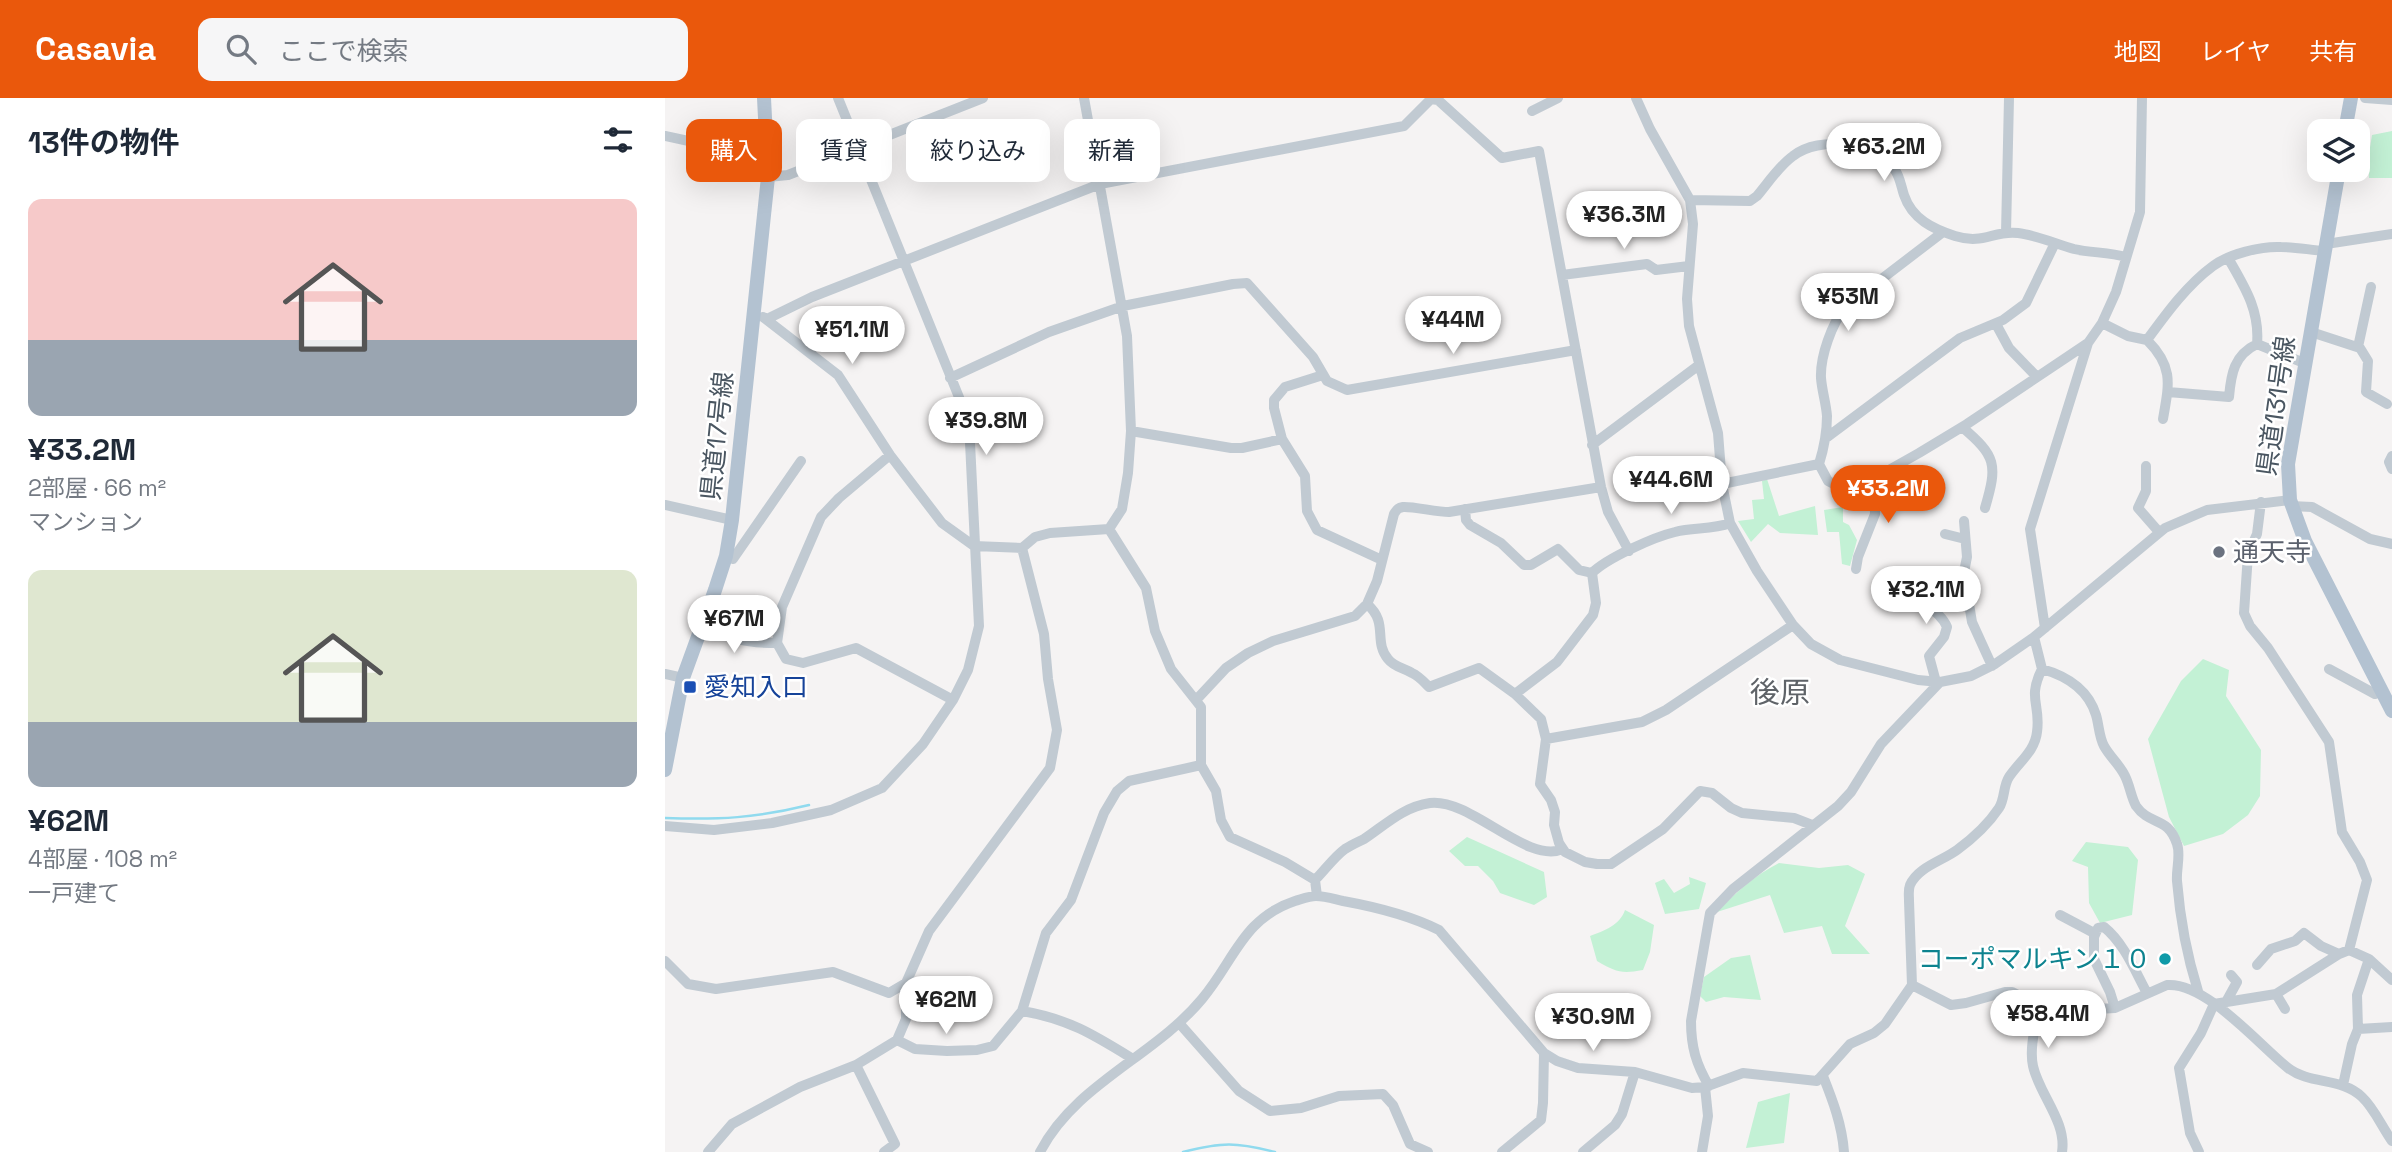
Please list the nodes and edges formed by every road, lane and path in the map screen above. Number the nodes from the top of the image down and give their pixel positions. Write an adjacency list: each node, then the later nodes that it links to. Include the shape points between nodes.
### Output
1 (764, 98): 13 (main road, 県道17号線)
2 (838, 98): 14 (street)
3 (983, 98): 16 (street)
4 (1084, 98): 22 (street)
5 (1558, 98): 12 (street)
6 (1636, 98): 23 (street)
7 (2008, 98): 25 (street)
8 (2142, 98): 29 (street, via 2140,212)
9 (2351, 98): 15 (main road)
10 (2365, 98): 11 (street)
11 (2392, 100)
12 (1532, 111)
13 (766, 119)
14 (846, 119)
15 (2348, 119)
16 (892, 133)
17 (665, 136): 18 (street)
18 (686, 141)
19 (768, 182): 36 (main road, 県道17号線)
20 (871, 182): 31 (street)
21 (2337, 182): 28 (main road, 県道131号線)
22 (1100, 184): 31 (street); 33 (street, via 1404,126 1431,99 1438,100 1502,158 1539,151); 35 (street)
23 (1690, 200): 24 (street, via 1750,201 1792,156 1812,147 1842,144 1881,157 1896,171 1913,210 1931,228); 32 (street)
24 (1943, 232): 25 (street, via 1976,240); 55 (street, via 1845,307 1837,318 1822,364)
25 (2006, 233): 27 (street)
26 (2392, 234): 28 (street)
27 (2055, 243): 29 (street); 38 (street, via 2026,303)
28 (2326, 248): 30 (street, via 2280,246); 39 (main road, 県道131号線)
29 (2126, 257): 37 (street)
30 (2228, 257): 40 (street, via 2206,272); 42 (street, via 2252,302 2259,328)
31 (904, 262): 36 (street); 49 (street)
32 (1689, 266): 33 (street, via 1657,270 1647,264); 46 (street, via 1689,326)
33 (1562, 275): 44 (street)
34 (2371, 287): 43 (street)
35 (1122, 306): 47 (street, via 1247,283); 49 (street, via 1049,332); 54 (street)
36 (760, 316): 58 (street, via 838,375); 72 (main road, 県道17号線)
37 (2102, 323): 40 (street); 41 (street)
38 (1996, 324): 48 (street, via 2009,348); 55 (street, via 1960,338)
39 (2311, 332): 43 (street); 45 (main road, 県道131号線)
40 (2147, 340): 50 (street, via 2166,363)
41 (2088, 343): 48 (street); 91 (street, via 2030,529)
42 (2257, 344): 45 (street); 50 (street, via 2235,364 2229,397)
43 (2358, 347): 51 (street, via 2368,361 2366,392)
44 (1576, 350): 47 (street, via 1362,389 1334,386); 57 (street)
45 (2304, 363): 68 (main road, 県道131号線, via 2288,464)
46 (1699, 365): 57 (street); 65 (street, via 1718,433)
47 (1323, 375): 56 (street, via 1285,387 1277,395 1274,408)
48 (2037, 377): 53 (street)
49 (950, 379): 80 (street, via 969,422)
50 (2168, 392): 52 (street)
51 (2388, 404)
52 (2163, 419)
53 (1962, 427): 64 (street); 70 (street, via 1984,446 1991,463 1993,482)
54 (1131, 431): 56 (street, via 1231,448); 75 (street, via 1125,497)
55 (1826, 438): 61 (street)
56 (1282, 439): 84 (street, via 1305,476 1307,511 1317,530)
57 (1592, 445): 66 (street)
58 (890, 455): 80 (street, via 942,523); 93 (street, via 821,517 782,607)
59 (2392, 456): 63 (street)
60 (801, 461): 83 (street, via 733,559)
61 (1819, 464): 64 (street, via 1828,481 1837,486); 65 (street)
62 (2146, 466): 76 (street, via 2147,491 2138,508)
63 (2392, 469)
64 (1874, 477): 85 (street, via 1875,514)
65 (1721, 484): 74 (street)
66 (1601, 487): 71 (street); 82 (street, via 1608,512)
67 (2261, 502): 68 (street); 76 (street, via 2207,510); 115 (street, via 2257,534 2248,554 2244,613 2329,742 2342,832 2367,880)
68 (2291, 503): 79 (street, via 2312,507 2370,539); 100 (main road, 県道131号線, via 2305,541)
69 (665, 505): 72 (street)
70 (1985, 508)
71 (1465, 509): 84 (street, via 1397,509); 86 (street, via 1470,525 1501,543 1524,565 1557,549 1579,570)
72 (732, 520): 83 (main road, 県道17号線)
73 (1964, 521): 78 (street)
74 (1730, 523): 82 (street, via 1677,531); 90 (street)
75 (1109, 529): 81 (street, via 1050,533 1035,537); 102 (street, via 1146,589 1154,631 1171,669)
76 (2159, 532): 91 (street)
77 (1945, 534): 78 (street)
78 (1965, 539): 94 (street, via 1966,564 1957,585)
79 (2392, 544)
80 (974, 546): 81 (street); 103 (street, via 979,626 968,670)
81 (1022, 548): 123 (street, via 1044,634 1057,730 1050,768 929,931)
82 (1629, 551): 86 (street)
83 (726, 556): 89 (main road, 県道17号線)
84 (1383, 560): 88 (street)
85 (1856, 569)
86 (1592, 573): 101 (street, via 1593,615 1557,662)
87 (1906, 577): 99 (street, via 1911,592 1947,627 1929,656)
88 (1367, 604): 101 (street, via 1380,621 1389,661 1429,687 1479,668); 102 (street, via 1355,616 1248,653 1226,668)
89 (703, 622): 93 (street, via 748,643); 98 (main road, 県道17号線)
90 (1793, 625): 99 (street, via 1811,644 1840,660); 105 (street, via 1642,722)
91 (2045, 628): 92 (street)
92 (2034, 637): 94 (street); 95 (street)
93 (777, 643): 103 (street, via 786,659 803,663 856,648)
94 (1992, 666): 99 (street, via 1971,676)
95 (2042, 669): 124 (street, via 2035,684 2037,736 2009,778 1999,809 1959,849 1922,870 1909,888); 125 (street, via 2059,674 2086,694 2103,745 2127,779 2134,803 2143,816 2171,831 2178,846 2178,890)
96 (2329, 669): 100 (street, via 2375,694)
97 (665, 674): 98 (street)
98 (683, 678): 107 (main road, 県道17号線)
99 (1938, 682): 108 (street, via 1881,744 1851,792)
100 (2381, 691): 104 (main road, 県道131号線)
101 (1515, 694): 105 (street, via 1541,719)
102 (1197, 699): 106 (street, via 1201,707)
103 (953, 700): 109 (street, via 923,744 882,788 831,810 772,823 714,830)
104 (2392, 711)
105 (1546, 739): 110 (street, via 1539,784 1551,800)
106 (1201, 765): 111 (street, via 1216,792 1221,820 1230,836); 132 (street, via 1129,781 1117,791 1071,900 1045,933)
107 (665, 770)
108 (1812, 825): 110 (street, via 1794,818 1742,813 1700,791 1670,824 1611,864 1585,862); 143 (street, via 1710,913 1691,1030 1694,1056)
109 (665, 826)
110 (1563, 849): 111 (street, via 1542,850 1456,807 1430,803 1391,818 1346,848)
111 (1315, 880): 112 (street)
112 (1317, 896): 133 (street, via 1266,914 1234,950 1206,995); 137 (street, via 1416,918 1439,930)
113 (2060, 915): 114 (street, via 2090,929)
114 (2094, 937): 126 (street, via 2098,928 2104,927 2113,934); 130 (street, via 2094,959)
115 (2344, 952): 116 (street); 118 (street); 119 (street, via 2321,946 2298,930 2295,941 2271,949)
116 (2369, 959): 122 (street); 135 (street, via 2357,995)
117 (665, 961): 123 (street, via 688,984 716,989 833,972 889,993)
118 (2327, 962): 120 (street); 127 (street)
119 (2257, 965)
120 (2335, 973)
121 (2231, 975): 128 (street, via 2237,982)
122 (2392, 980)
123 (906, 983): 136 (street, via 906,1019)
124 (1912, 985): 129 (street, via 1951,1004 2012,992); 141 (street, via 1885,1024 1850,1044)
125 (2198, 991): 126 (street, via 2175,984); 128 (street)
126 (2147, 993): 130 (street)
127 (2276, 995): 128 (street); 131 (street)
128 (2220, 1003): 142 (street, via 2290,1069 2305,1078); 154 (street, via 2179,1068 2190,1133)
129 (2039, 1006): 130 (street); 153 (street, via 2032,1062 2063,1139)
130 (2115, 1008)
131 (2285, 1009)
132 (1022, 1012): 136 (street, via 993,1046 977,1050 915,1049); 138 (street, via 1084,1028)
133 (1179, 1023): 138 (street); 148 (street, via 1239,1091 1270,1111 1301,1108 1339,1096 1383,1094 1393,1105 1410,1144)
134 (2392, 1027): 135 (street)
135 (2358, 1029): 142 (street)
136 (897, 1040): 139 (street)
137 (1544, 1053): 140 (street, via 1578,1068); 149 (street, via 1541,1120)
138 (1133, 1059): 147 (street, via 1068,1113)
139 (856, 1065): 145 (street, via 800,1087 732,1124); 146 (street, via 895,1144)
140 (1635, 1072): 143 (street, via 1678,1086); 150 (street, via 1615,1125)
141 (1823, 1076): 143 (street, via 1809,1080 1743,1073); 152 (street, via 1836,1108)
142 (2343, 1085): 144 (street, via 2361,1096)
143 (1707, 1087): 151 (street)
144 (2392, 1141)
145 (708, 1152)
146 (884, 1152)
147 (1040, 1152)
148 (1428, 1152)
149 (1501, 1152)
150 (1583, 1152)
151 (1702, 1152)
152 (1844, 1152)
153 (2061, 1152)
154 (2199, 1152)

